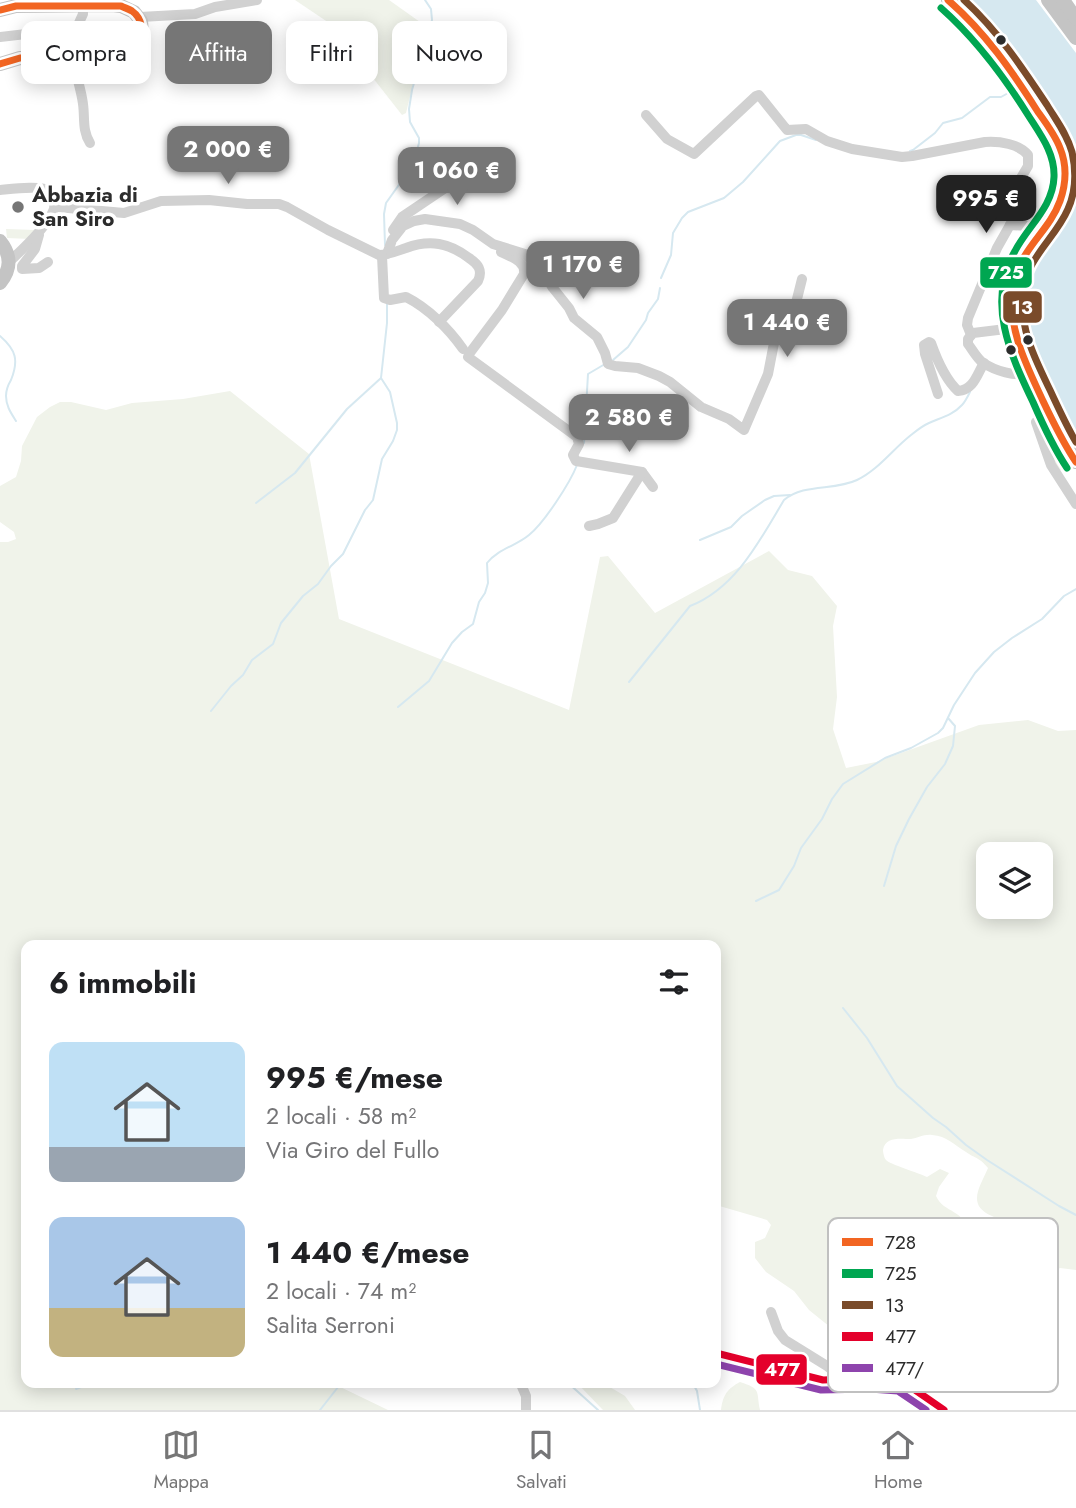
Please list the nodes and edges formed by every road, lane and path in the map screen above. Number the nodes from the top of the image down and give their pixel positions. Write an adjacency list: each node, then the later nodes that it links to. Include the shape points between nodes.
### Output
1 (257, 0): 7 (street, via 195,13)
2 (948, 0): 22 (main road, via 993,46 1060,146 1064,185 1054,213)
3 (1048, 0): 11 (main road)
4 (1063, 0): 8 (main road)
5 (0, 10): 6 (main road, via 16,6)
6 (83, 10): 7 (main road, via 121,6); 10 (street, via 78,26 69,29)
7 (140, 17): 9 (main road)
8 (1076, 19)
9 (141, 21)
10 (0, 37)
11 (1076, 38)
12 (21, 58): 13 (main road)
13 (0, 64)
14 (79, 84): 16 (street)
15 (646, 115): 20 (street, via 667,139 694,154 759,95 787,130 806,129 852,149 908,157 990,141 1010,145 1028,155 1028,166 1018,183 1031,191)
16 (90, 143)
17 (478, 152): 23 (street, via 445,188 400,219)
18 (0, 190): 19 (street, via 49,191)
19 (54, 205): 21 (street); 25 (street, via 124,213 161,201 279,204)
20 (1010, 225): 22 (street, via 1027,226); 32 (street, via 970,313 967,325)
21 (40, 232): 26 (street); 27 (street, via 22,269)
22 (1038, 234): 31 (main road, via 1024,254 1015,280)
23 (392, 240): 25 (street); 28 (street, via 408,223 435,220 460,224 493,244 525,254 574,318 601,343 609,362 659,376 701,407 744,430)
24 (0, 241): 26 (main road)
25 (386, 254): 30 (street, via 383,296 388,300 408,298); 30 (street, via 421,243 439,243 478,266 478,281); 33 (street, via 402,232 429,223 464,230 524,265 522,278 502,310)
26 (9, 262): 29 (main road)
27 (48, 262)
28 (802, 279)
29 (0, 284)
30 (439, 322): 33 (street)
31 (1014, 328): 32 (street); 35 (main road)
32 (971, 335): 34 (street, via 968,344)
33 (466, 354): 39 (street, via 577,437 573,455 578,462)
34 (984, 363): 35 (street, via 1017,375); 36 (street, via 976,381 960,391 945,374 931,343 925,343)
35 (1031, 373): 38 (main road)
36 (938, 394)
37 (1036, 422): 41 (street, via 1051,466)
38 (1076, 462)
39 (642, 472): 40 (street); 42 (street, via 613,518)
40 (653, 487)
41 (1076, 504)
42 (589, 526)
43 (771, 1312): 45 (street, via 785,1340)
44 (721, 1354): 46 (street)
45 (828, 1367)
46 (828, 1380)
47 (523, 1388): 49 (street)
48 (918, 1392): 50 (street)
49 (526, 1410)
50 (944, 1410)

